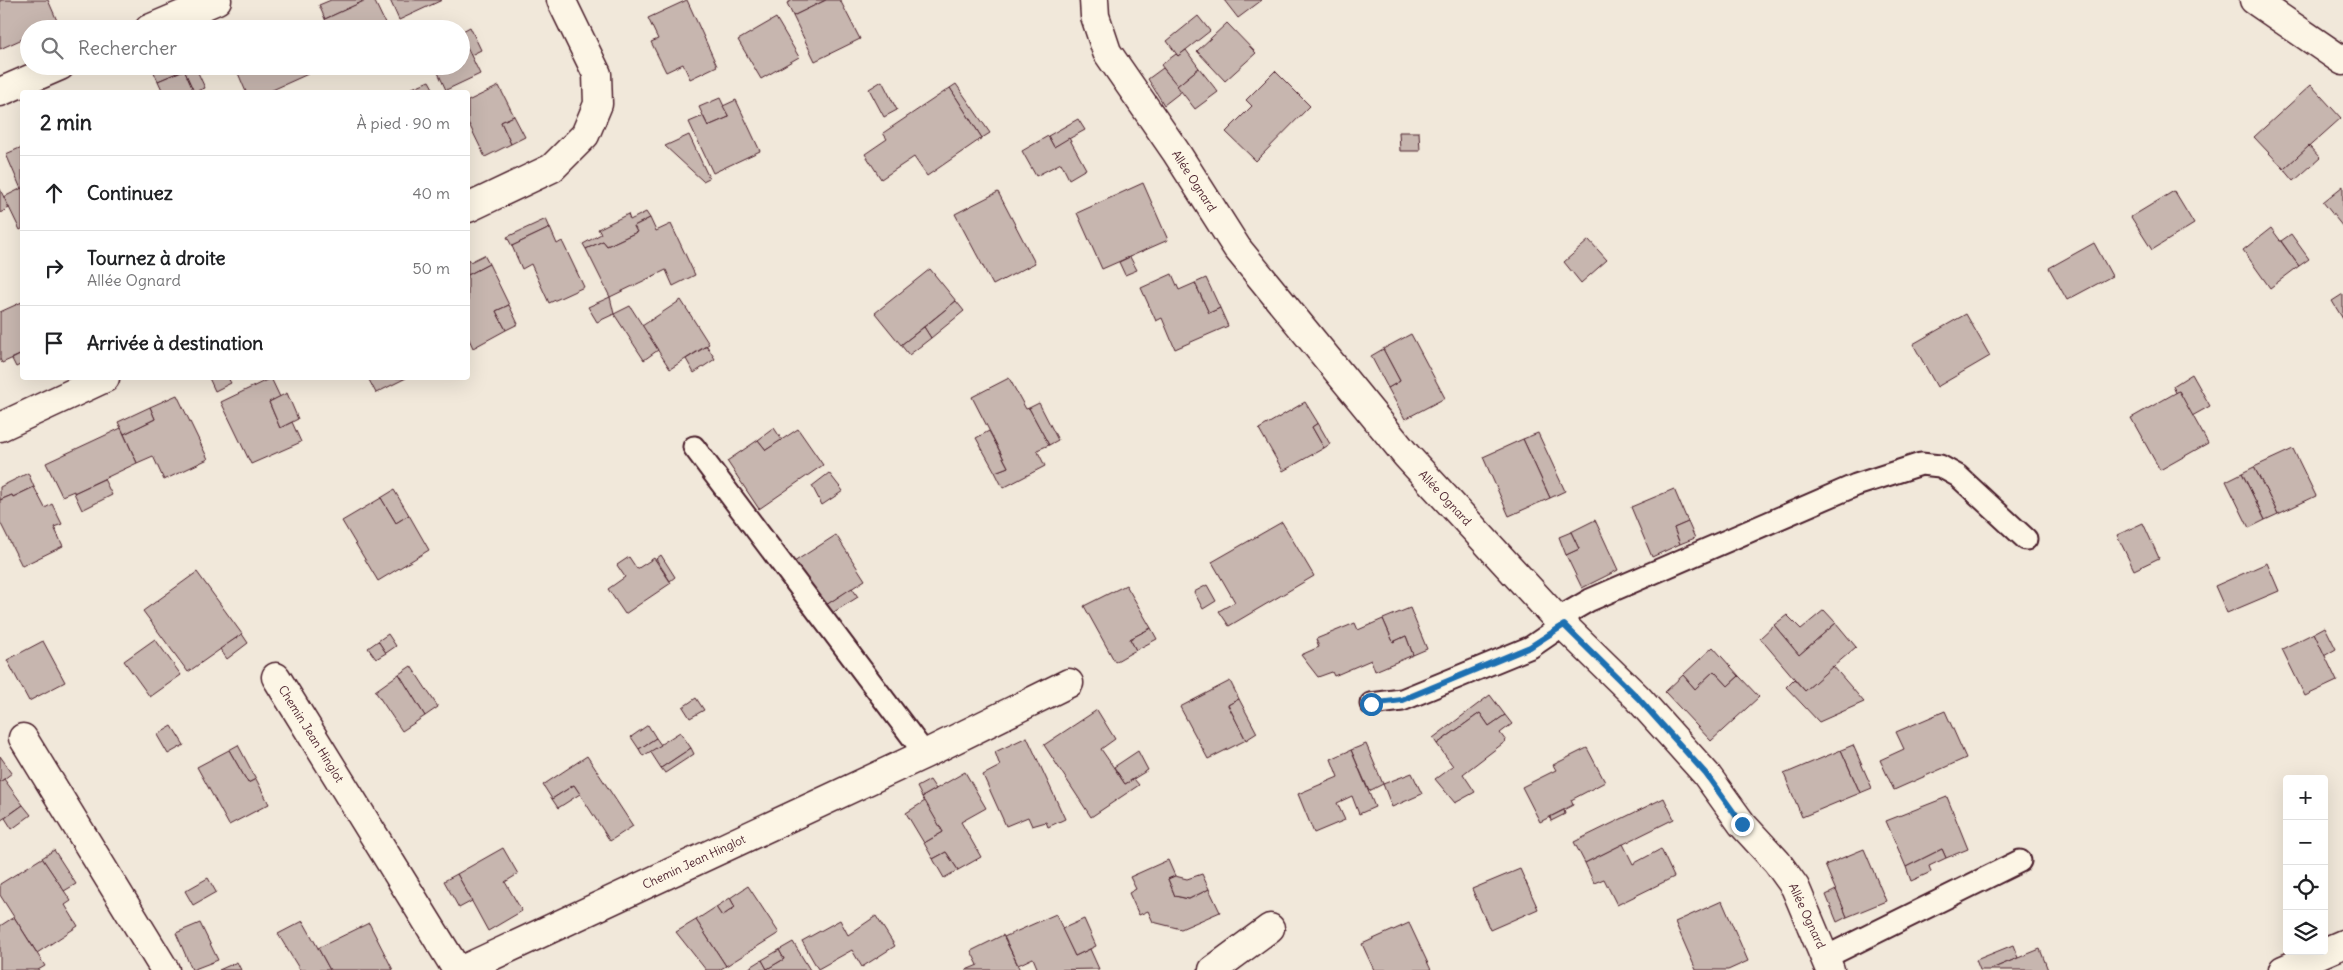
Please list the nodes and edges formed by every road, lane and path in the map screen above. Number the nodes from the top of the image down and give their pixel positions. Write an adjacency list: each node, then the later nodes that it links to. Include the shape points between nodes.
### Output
1 (217, 0): 5 (street)
2 (561, 0): 9 (street, via 597,74 598,104 585,135 552,168)
3 (1094, 0): 14 (street, Allée Ognard, via 1107,52 1237,248 1406,455)
4 (2254, 0): 6 (street)
5 (170, 20)
6 (2343, 60)
7 (39, 75): 8 (street)
8 (0, 92)
9 (470, 207)
10 (102, 380): 11 (street)
11 (0, 427)
12 (694, 447): 19 (lane)
13 (2026, 539): 14 (lane, via 1958,476 1940,466 1921,464 1856,485 1590,600)
14 (1560, 622): 17 (lane, via 1530,647 1402,700); 23 (street, Allée Ognard, via 1638,698 1706,774 1742,824 1777,862 1795,887)
15 (276, 677): 25 (street, Chemin Jean Hinglot)
16 (1069, 683): 19 (street, Chemin Jean Hinglot)
17 (1371, 704)
18 (23, 738): 24 (street)
19 (925, 754): 26 (street, Chemin Jean Hinglot)
20 (2020, 861): 23 (lane)
21 (1270, 928): 27 (street)
22 (2343, 944): 28 (street)
23 (1828, 964)
24 (165, 970)
25 (457, 970)
26 (462, 970)
27 (1214, 970)
28 (2283, 970)

